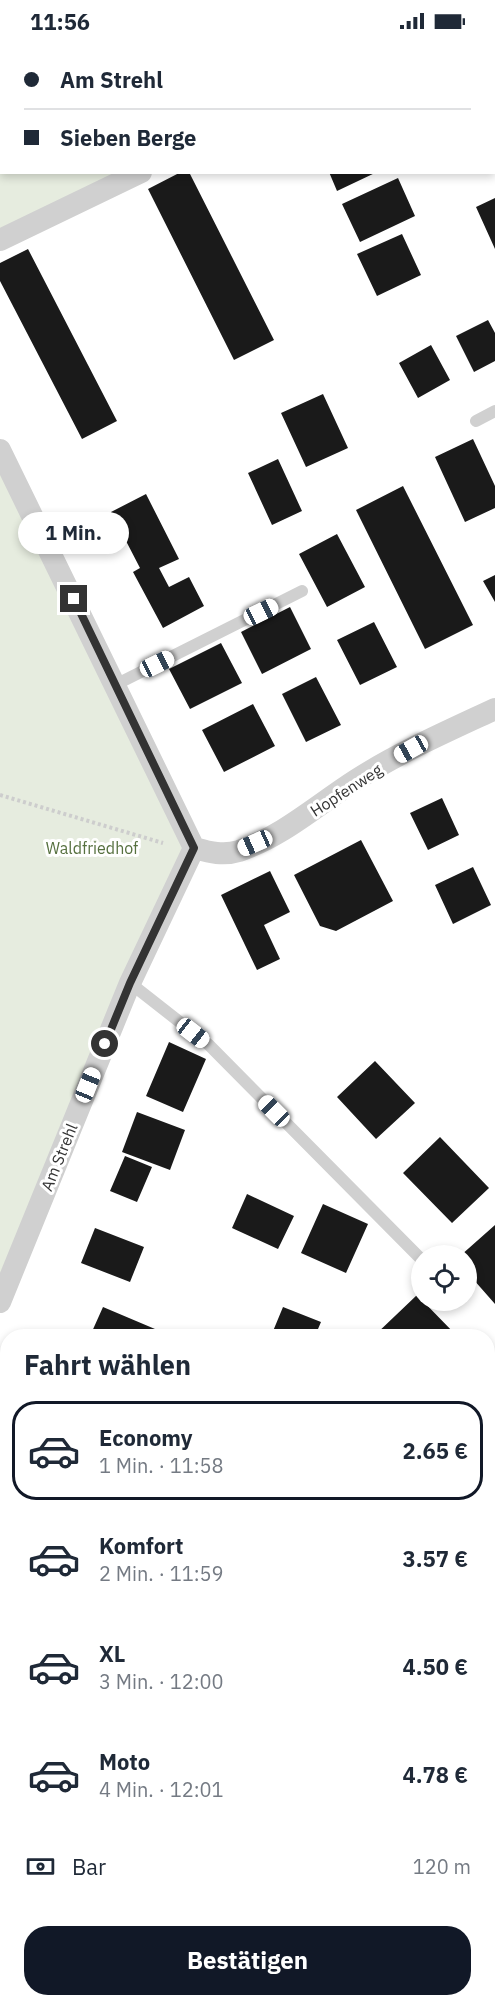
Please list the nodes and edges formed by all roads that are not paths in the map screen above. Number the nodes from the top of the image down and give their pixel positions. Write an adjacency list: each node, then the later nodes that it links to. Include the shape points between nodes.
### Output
1 (137, 174): 2 (street)
2 (0, 240)
3 (495, 411): 4 (lane)
4 (476, 421)
5 (0, 450): 7 (street)
6 (302, 591): 7 (lane)
7 (115, 685): 9 (street)
8 (495, 709): 9 (street, Hopfenweg, via 429,739 357,780 291,827 238,851 218,854)
9 (194, 848): 10 (street, Am Strehl)
10 (130, 983): 11 (lane, via 209,1045); 12 (street, Am Strehl)
11 (411, 1249)
12 (0, 1302)

